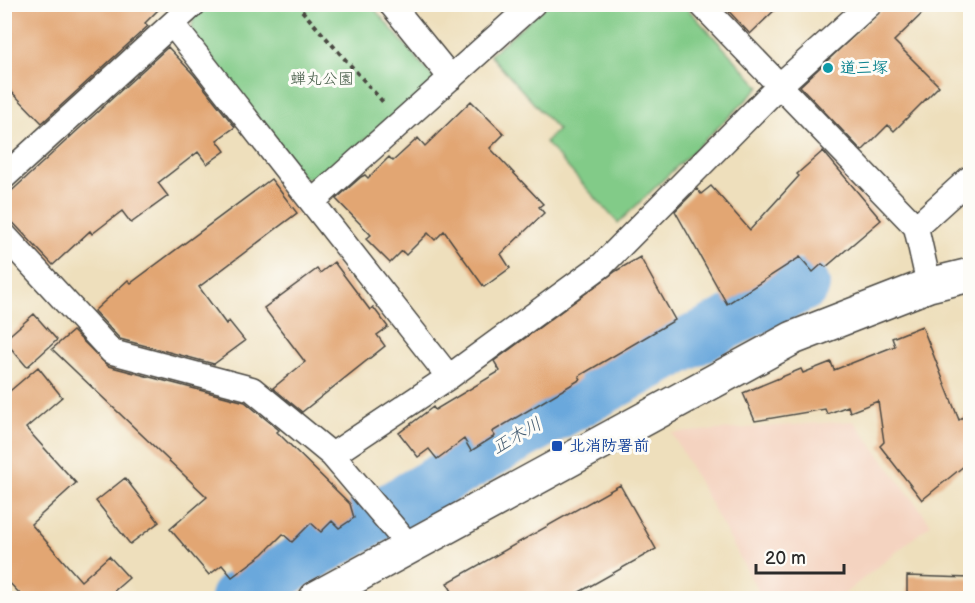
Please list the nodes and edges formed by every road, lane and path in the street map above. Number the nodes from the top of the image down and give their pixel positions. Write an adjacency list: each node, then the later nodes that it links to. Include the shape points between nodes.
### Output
1 (194, 4): 7 (street)
2 (296, 4): 10 (path)
3 (391, 4): 8 (street)
4 (533, 4): 8 (street)
5 (701, 4): 9 (street)
6 (870, 4): 9 (street)
7 (173, 25): 11 (street); 13 (street)
8 (452, 78): 13 (street)
9 (779, 86): 14 (street); 18 (street, via 602,265)
10 (389, 109)
11 (4, 177)
12 (970, 178): 14 (street)
13 (312, 202): 18 (street)
14 (916, 226): 17 (street)
15 (4, 235): 19 (street, via 112,352 252,389)
16 (970, 275): 17 (street)
17 (929, 285): 20 (street, via 793,338)
18 (449, 377): 19 (street)
19 (332, 455): 20 (street)
20 (410, 547): 21 (street)
21 (316, 598)

